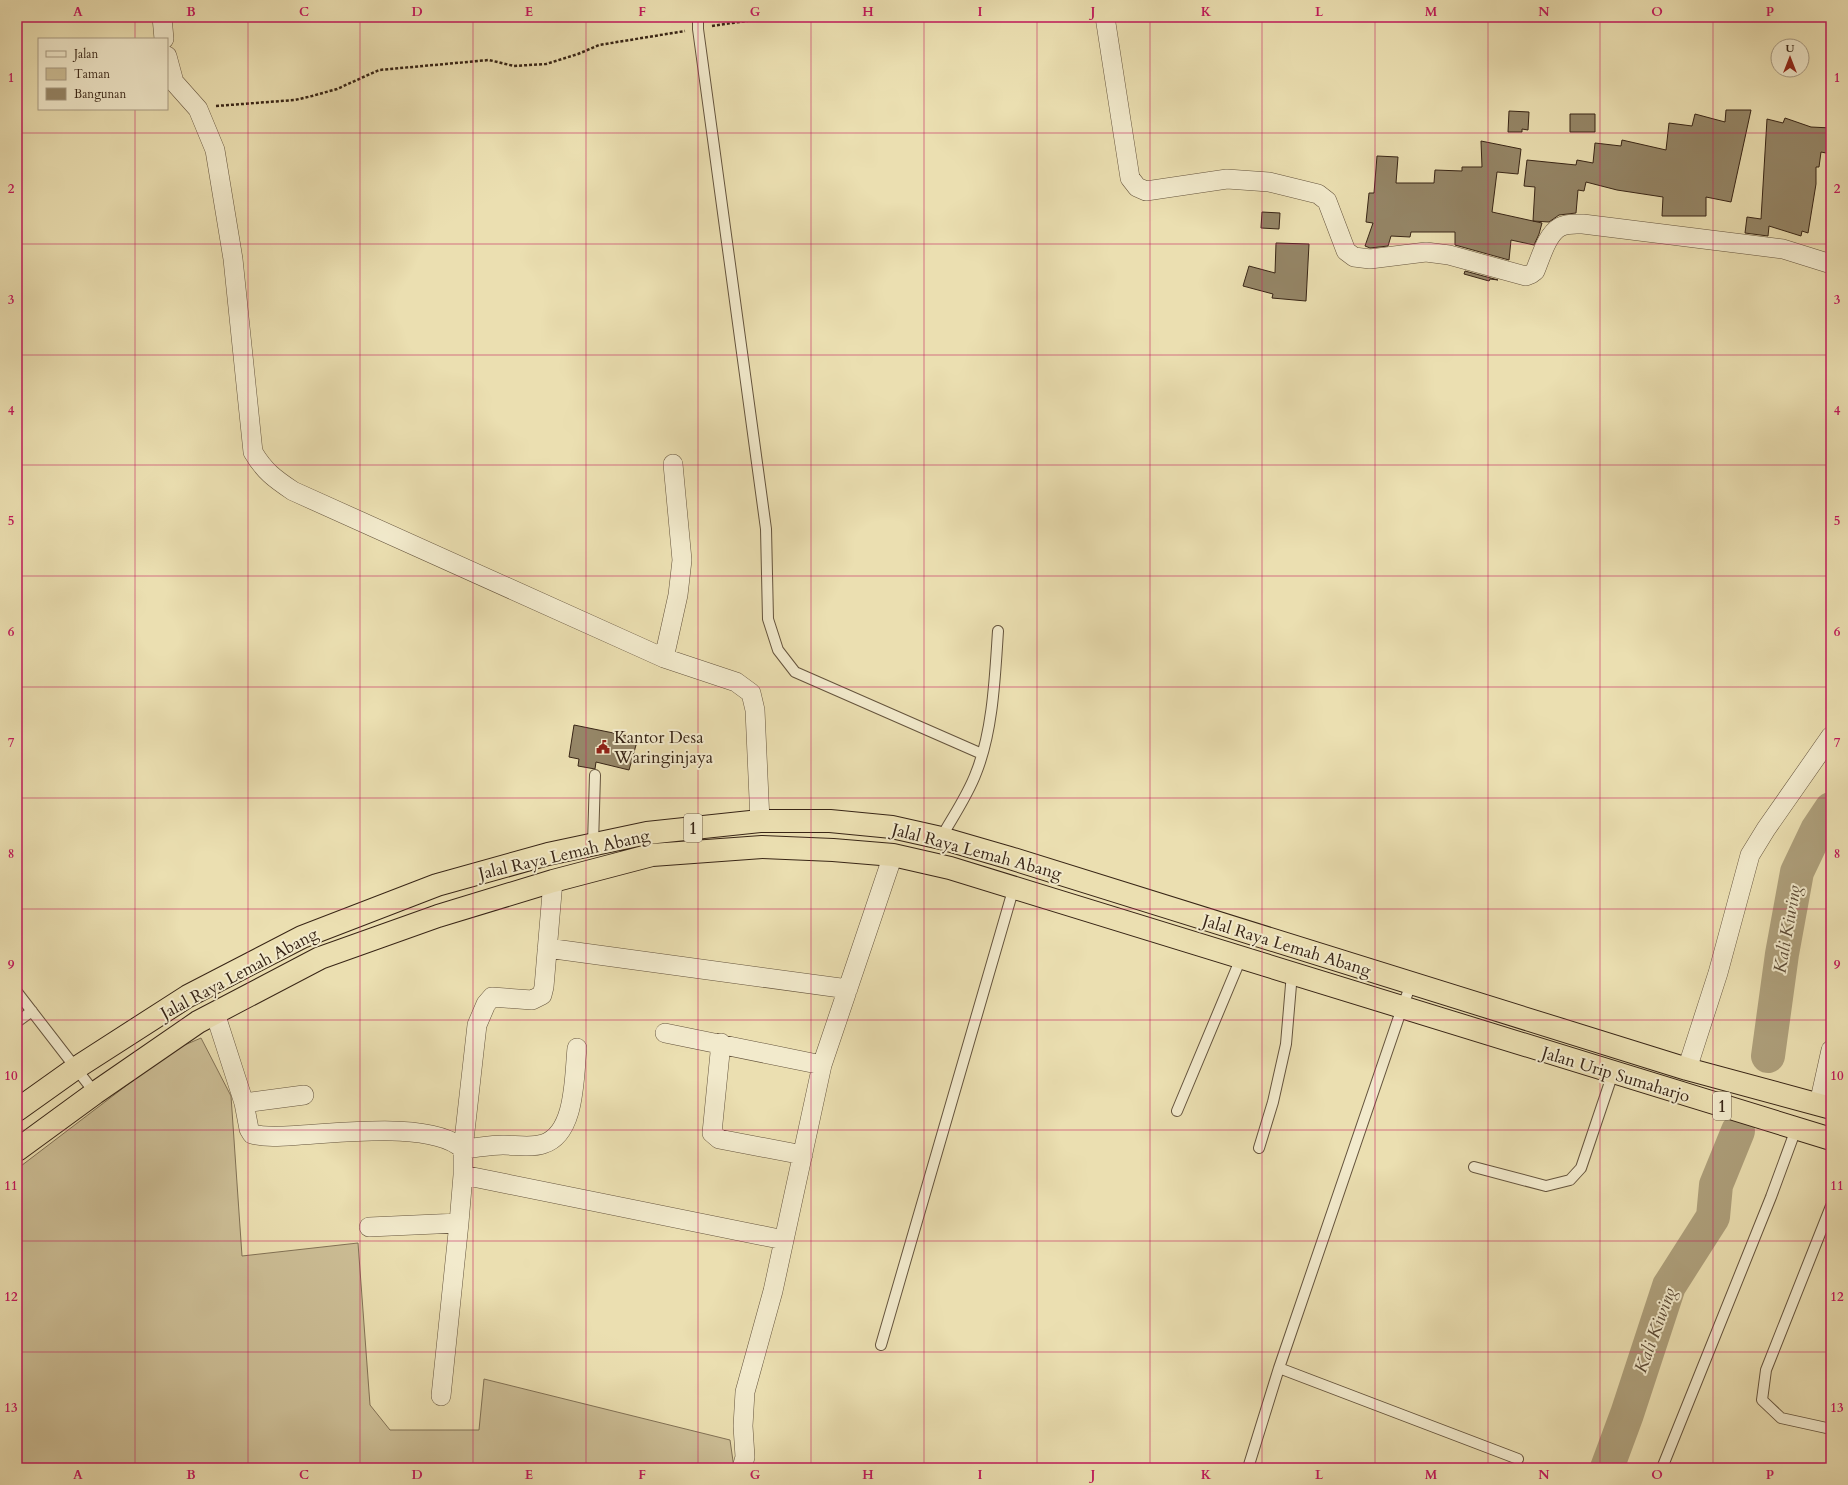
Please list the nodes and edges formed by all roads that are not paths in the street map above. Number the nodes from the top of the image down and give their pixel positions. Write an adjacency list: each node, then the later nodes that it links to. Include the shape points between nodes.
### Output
1 (162, 17): 4 (street)
2 (698, 17): 11 (lane, via 766,529 768,619 778,650 795,672)
3 (1106, 17): 6 (street, via 1130,178 1137,187 1146,191 1227,179 1269,182 1318,194 1327,200 1346,251 1354,257 1370,259 1426,252 1449,254 1526,276 1535,270 1551,236 1560,227 1571,224 1783,249)
4 (164, 38)
5 (168, 60): 9 (street, via 174,82 198,109 215,150 233,259 253,452 262,467 274,479 293,491)
6 (1831, 264)
7 (673, 464): 9 (street, via 682,560 678,595)
8 (998, 631): 11 (lane, via 991,713)
9 (664, 658): 13 (street, via 736,682 751,693 755,710)
10 (1831, 736): 35 (street, via 1750,855 1718,974)
11 (982, 754): 14 (lane, via 976,774)
12 (595, 775): 15 (lane)
13 (760, 821): 14 (highway, Jalal Raya Lemah Abang / 1, via 830,821 892,827); 15 (highway, Jalal Raya Lemah Abang / 1, via 647,833)
14 (941, 838): 22 (highway, Jalal Raya Lemah Abang / 1)
15 (593, 844): 34 (highway, Jalal Raya Lemah Abang / 1, via 438,885 302,937 188,996)
16 (892, 855): 17 (highway, Jalal Raya Lemah Abang / 1, via 762,847 652,855); 18 (highway, Jalal Raya Lemah Abang / 1, via 950,868); 23 (street)
17 (553, 881): 19 (street); 27 (highway, Jalal Raya Lemah Abang / 1, via 438,916 320,958)
18 (1014, 887): 20 (highway, Jalal Raya Lemah Abang / 1); 55 (lane)
19 (547, 948): 23 (street); 46 (street, via 542,995 532,1000 492,997 477,1025)
20 (1241, 958): 21 (highway, Jalal Raya Lemah Abang / 1); 42 (lane)
21 (1292, 974): 25 (highway, Jalal Raya Lemah Abang / 1); 45 (lane, via 1286,1044)
22 (1411, 984): 25 (lane); 35 (highway, Jalan Urip Sumaharjo / 1)
23 (848, 989): 33 (street)
24 (17, 992): 26 (lane)
25 (1402, 1008): 36 (highway, Jalan Urip Sumaharjo / 1); 56 (lane)
26 (32, 1011): 28 (lane); 34 (lane)
27 (214, 1013): 37 (highway, Jalal Raya Lemah Abang / 1); 39 (street)
28 (17, 1022)
29 (666, 1033): 30 (street)
30 (721, 1043): 33 (street); 48 (street, via 712,1133 714,1136 718,1139)
31 (577, 1048): 46 (street, via 571,1108 565,1125 551,1141 542,1145 501,1145)
32 (1831, 1050): 40 (street)
33 (822, 1065): 48 (street)
34 (76, 1068): 37 (lane); 41 (highway, Jalal Raya Lemah Abang / 1)
35 (1687, 1069): 40 (highway, Jalan Urip Sumaharjo / 1)
36 (1613, 1073): 43 (highway, Jalan Urip Sumaharjo / 1); 49 (lane, via 1581,1168 1570,1180 1546,1186)
37 (95, 1093): 47 (highway, Jalal Raya Lemah Abang / 1)
38 (304, 1095): 39 (street)
39 (244, 1103): 46 (street, via 252,1134 277,1136 383,1131 419,1133 455,1142)
40 (1825, 1106)
41 (17, 1110)
42 (1177, 1111)
43 (1796, 1129): 44 (highway, Jalan Urip Sumaharjo / 1); 62 (lane)
44 (1831, 1139)
45 (1259, 1148)
46 (463, 1149): 50 (street)
47 (17, 1150)
48 (803, 1155): 54 (street)
49 (1474, 1167)
50 (463, 1175): 52 (street); 54 (street)
51 (1831, 1206): 58 (lane, via 1766,1370 1762,1400 1781,1418)
52 (459, 1223): 53 (street); 57 (street)
53 (369, 1227)
54 (784, 1240): 60 (street, via 773,1291 745,1392 745,1457)
55 (881, 1345)
56 (1279, 1368): 59 (lane); 61 (lane)
57 (441, 1396)
58 (1831, 1429)
59 (1518, 1459)
60 (742, 1468)
61 (1248, 1468)
62 (1663, 1468)

